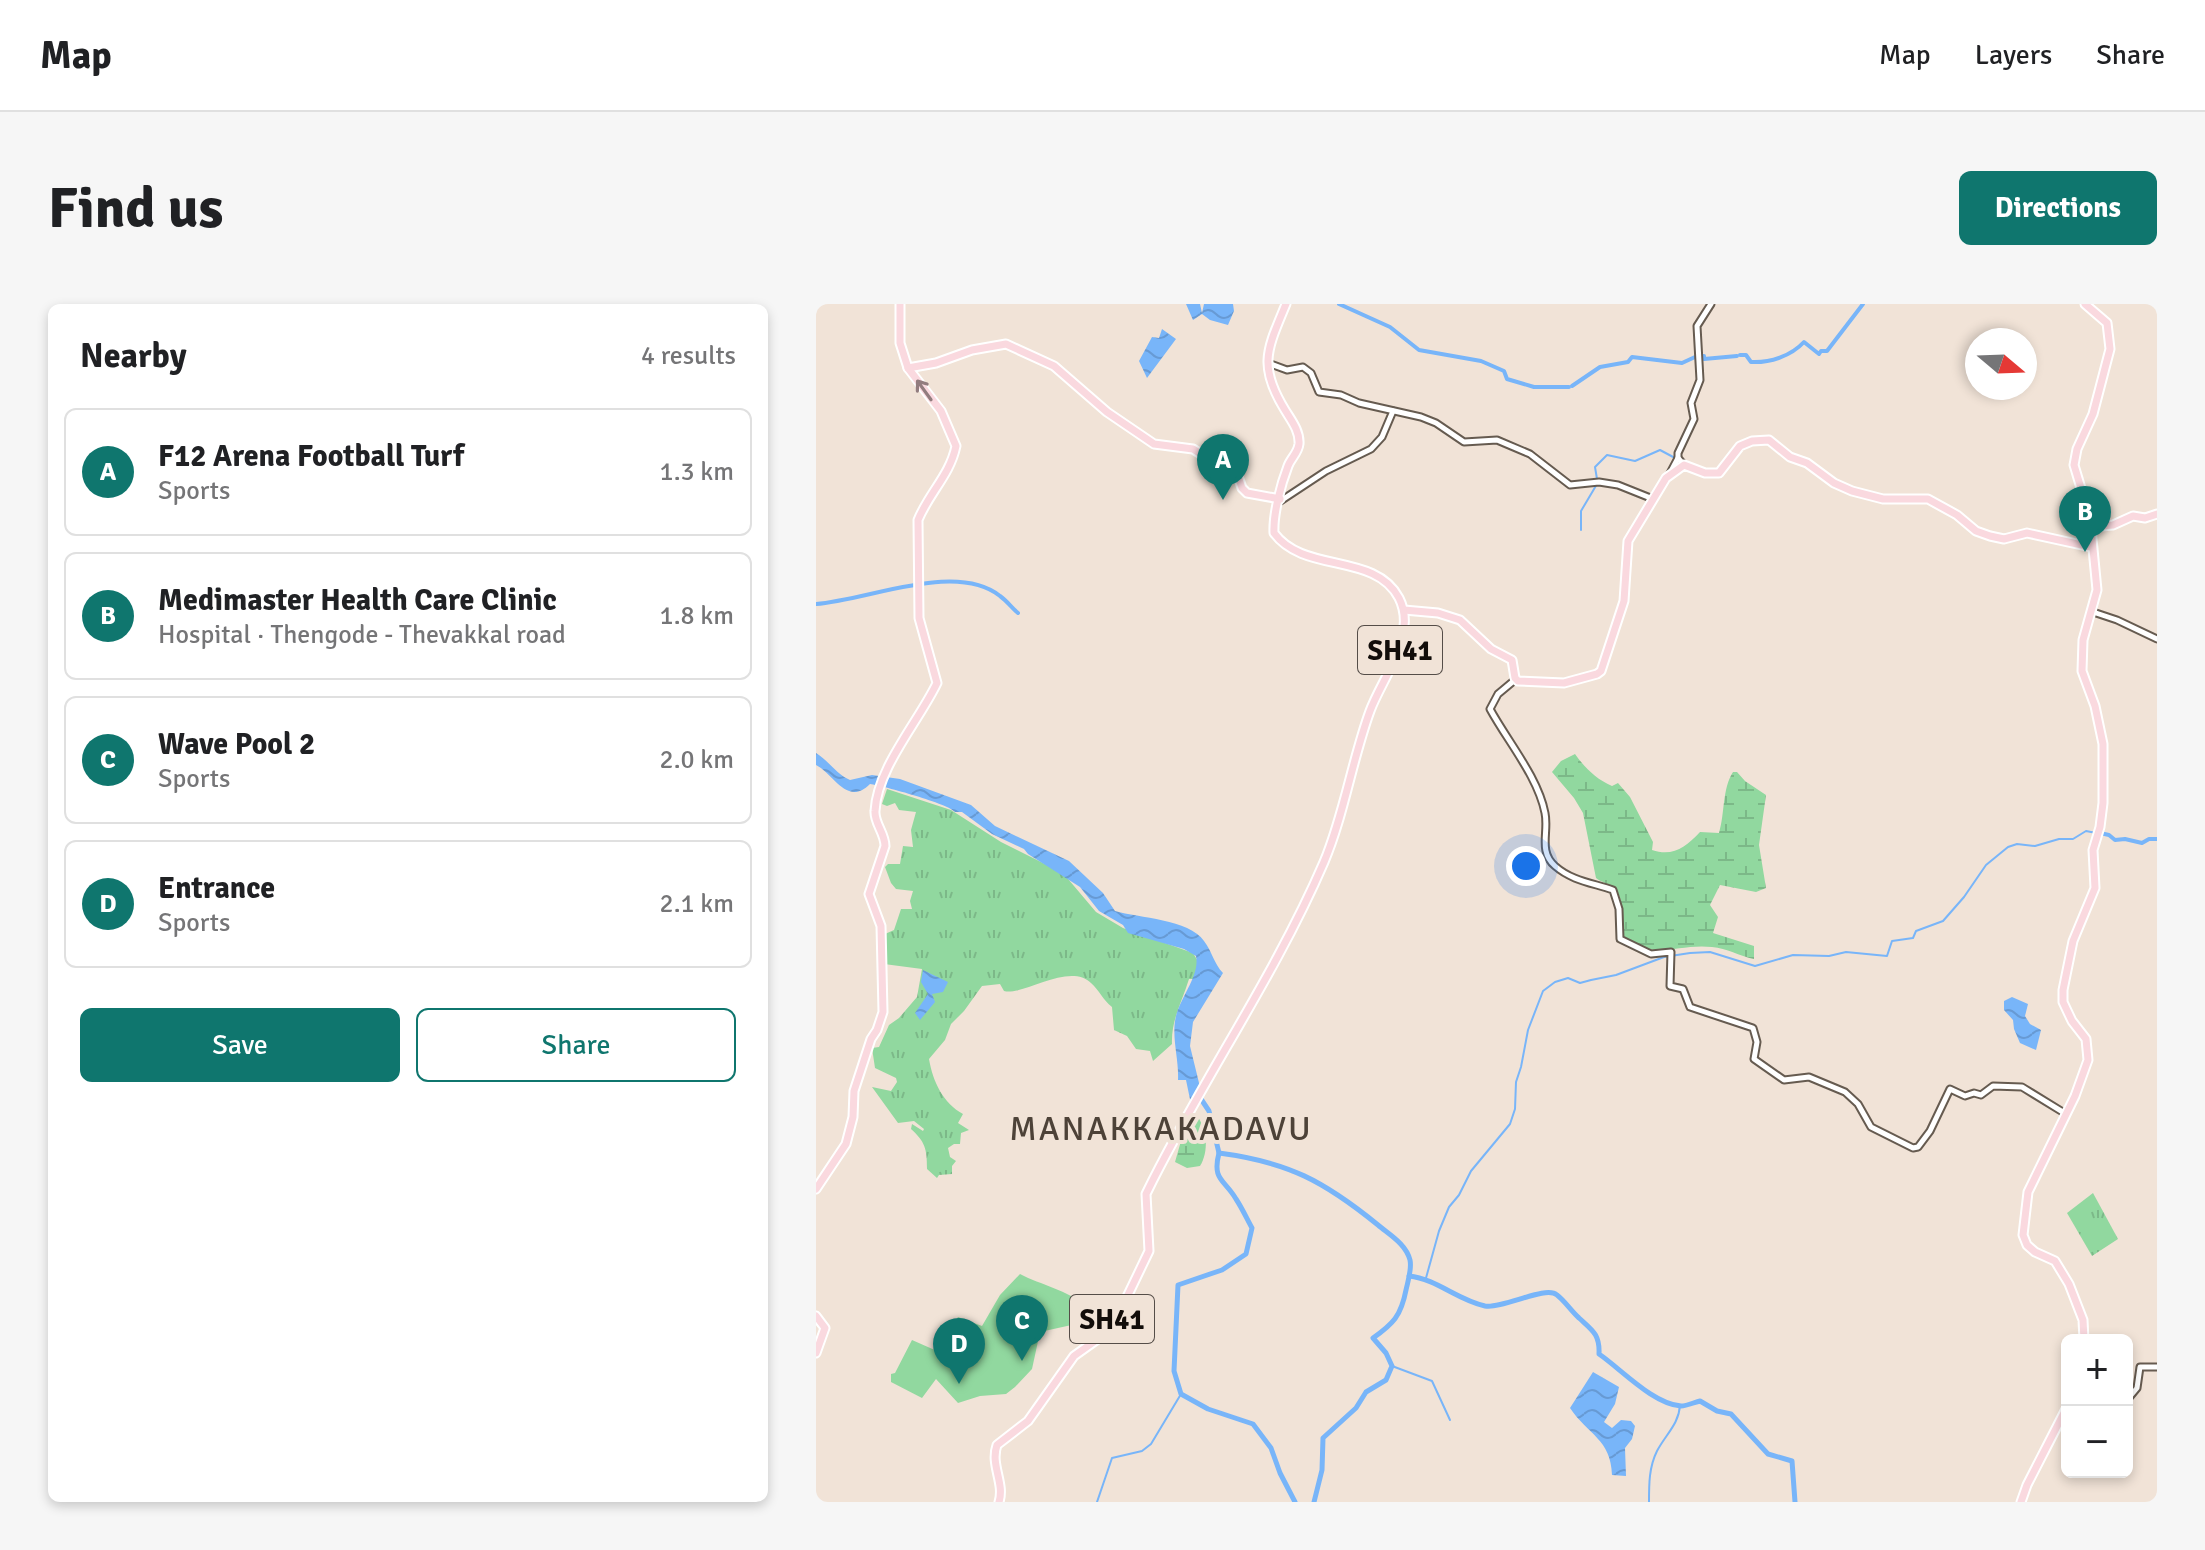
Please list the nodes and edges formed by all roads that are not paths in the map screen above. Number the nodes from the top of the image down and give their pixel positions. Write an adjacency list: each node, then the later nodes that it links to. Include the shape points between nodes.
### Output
1 (900, 304): 6 (main road, via 900,343)
2 (1286, 304): 5 (main road)
3 (1711, 304): 8 (street, via 1697,326 1700,380 1691,403 1694,419)
4 (2085, 304): 14 (main road, via 2107,323 2110,349 2074,465)
5 (1267, 363): 7 (street, via 1287,370 1303,367 1321,393); 12 (main road, SH41, via 1299,442)
6 (908, 368): 12 (main road, via 1006,344 1054,366 1154,444 1222,459 1236,470 1247,493); 21 (main road, one-way to 6, via 843,1148 856,1084 883,1012 881,926 869,894 885,838 874,814 886,773 937,683 921,632 918,520 956,447 941,411)
7 (1393, 411): 11 (street, via 1432,421 1464,442 1497,440 1530,454 1570,485 1618,485); 12 (street, via 1371,449)
8 (1678, 458): 9 (street); 10 (street)
9 (1684, 465): 10 (main road); 15 (main road, via 1719,473 1740,446 1769,440 1852,491 1883,499 1928,499 1990,536 2004,539 2027,533)
10 (1669, 475): 11 (main road)
11 (1653, 499): 19 (main road, via 1628,541 1622,610 1600,672 1564,683)
12 (1279, 500): 16 (main road, SH41, via 1274,526 1281,542 1300,554 1386,581)
13 (2157, 514): 14 (main road)
14 (2090, 527): 15 (main road)
15 (2091, 547): 17 (main road, via 2097,590)
16 (1404, 610): 19 (main road, via 1463,622 1491,649 1512,660); 28 (main road, SH41, via 1399,651 1377,691 1358,745 1326,859 1145,1197 1149,1251 1102,1336 1074,1356 1028,1421 997,1445)
17 (2093, 612): 18 (street); 20 (main road, via 2083,640 2082,671 2103,744 2103,803 2093,850 2095,888 2073,941 2063,990 2063,1002 2086,1039 2088,1060)
18 (2157, 639)
19 (1516, 679): 20 (street, via 1490,709 1535,783 1552,863 1579,881 1613,890 1621,940 1651,954 1671,955 1670,986 1683,989 1690,1007 1753,1028 1759,1065 1786,1081 1807,1077 1845,1092 1871,1127 1912,1148 1930,1131 1950,1089 1965,1096 1981,1095 1993,1086 2022,1087)
20 (2066, 1114): 23 (main road, via 2028,1192 2023,1235 2035,1252 2055,1261 2069,1284)
21 (816, 1189)
22 (816, 1316): 24 (main road, via 825,1328)
23 (2084, 1334)
24 (816, 1353)
25 (2157, 1367): 26 (street, via 2140,1367)
26 (2133, 1393)
27 (2061, 1418): 29 (main road)
28 (999, 1502)
29 (2021, 1502)

